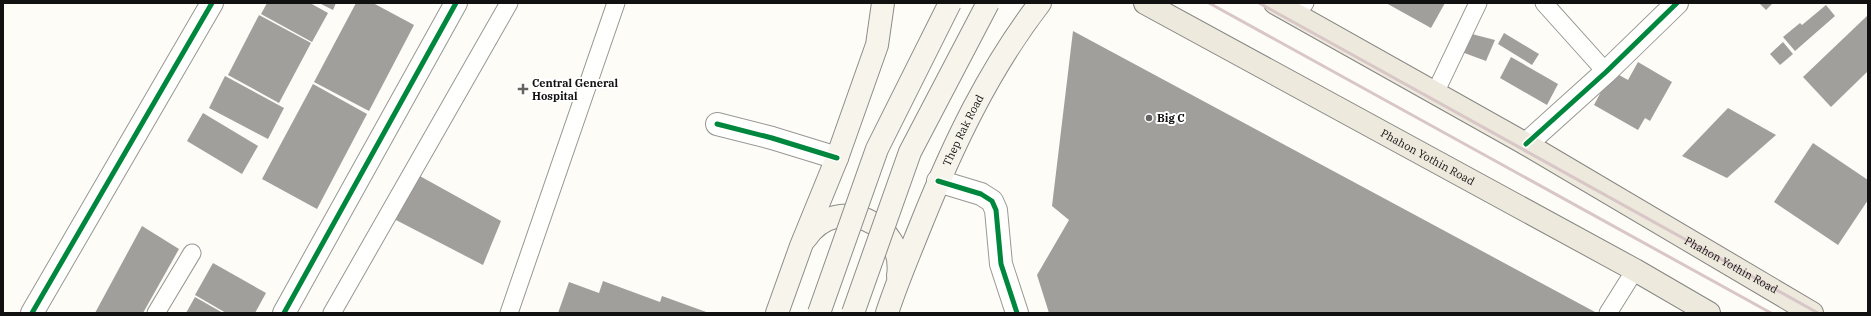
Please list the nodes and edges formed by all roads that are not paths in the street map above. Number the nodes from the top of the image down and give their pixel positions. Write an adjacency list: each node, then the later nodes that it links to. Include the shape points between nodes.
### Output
1 (212, 3): 25 (street)
2 (456, 3): 27 (street)
3 (509, 3): 28 (lane)
4 (616, 3): 29 (lane)
5 (883, 3): 19 (main road, via 877,45)
6 (950, 3): 31 (main road, bridge, via 876,149)
7 (988, 3): 32 (main road, bridge, via 910,152)
8 (1040, 3): 20 (main road, Thep Rak Road, via 986,83)
9 (1145, 3): 23 (main road, Phahon Yothin Road)
10 (1275, 3): 14 (main road, Phahon Yothin Road)
11 (1478, 3): 16 (lane)
12 (1544, 3): 15 (lane)
13 (1677, 3): 15 (street)
14 (1300, 9): 16 (main road, Phahon Yothin Road)
15 (1606, 72): 18 (street)
16 (1434, 93): 18 (main road, Phahon Yothin Road)
17 (717, 124): 19 (street)
18 (1526, 144): 37 (main road, Phahon Yothin Road)
19 (836, 158): 21 (main road)
20 (938, 181): 24 (main road, Thep Rak Road); 34 (street, via 981,194 992,201 996,210 1002,264)
21 (801, 246): 24 (main road, via 810,232 825,221 840,216 860,217 873,222 890,238 897,253); 30 (main road)
22 (192, 252): 26 (lane)
23 (1635, 270): 35 (lane); 36 (main road, Phahon Yothin Road)
24 (897, 283): 33 (main road, Thep Rak Road)
25 (32, 313)
26 (156, 313)
27 (284, 313)
28 (332, 313)
29 (509, 313)
30 (777, 313)
31 (818, 313)
32 (853, 313)
33 (887, 313)
34 (1017, 313)
35 (1608, 313)
36 (1709, 313)
37 (1812, 313)

